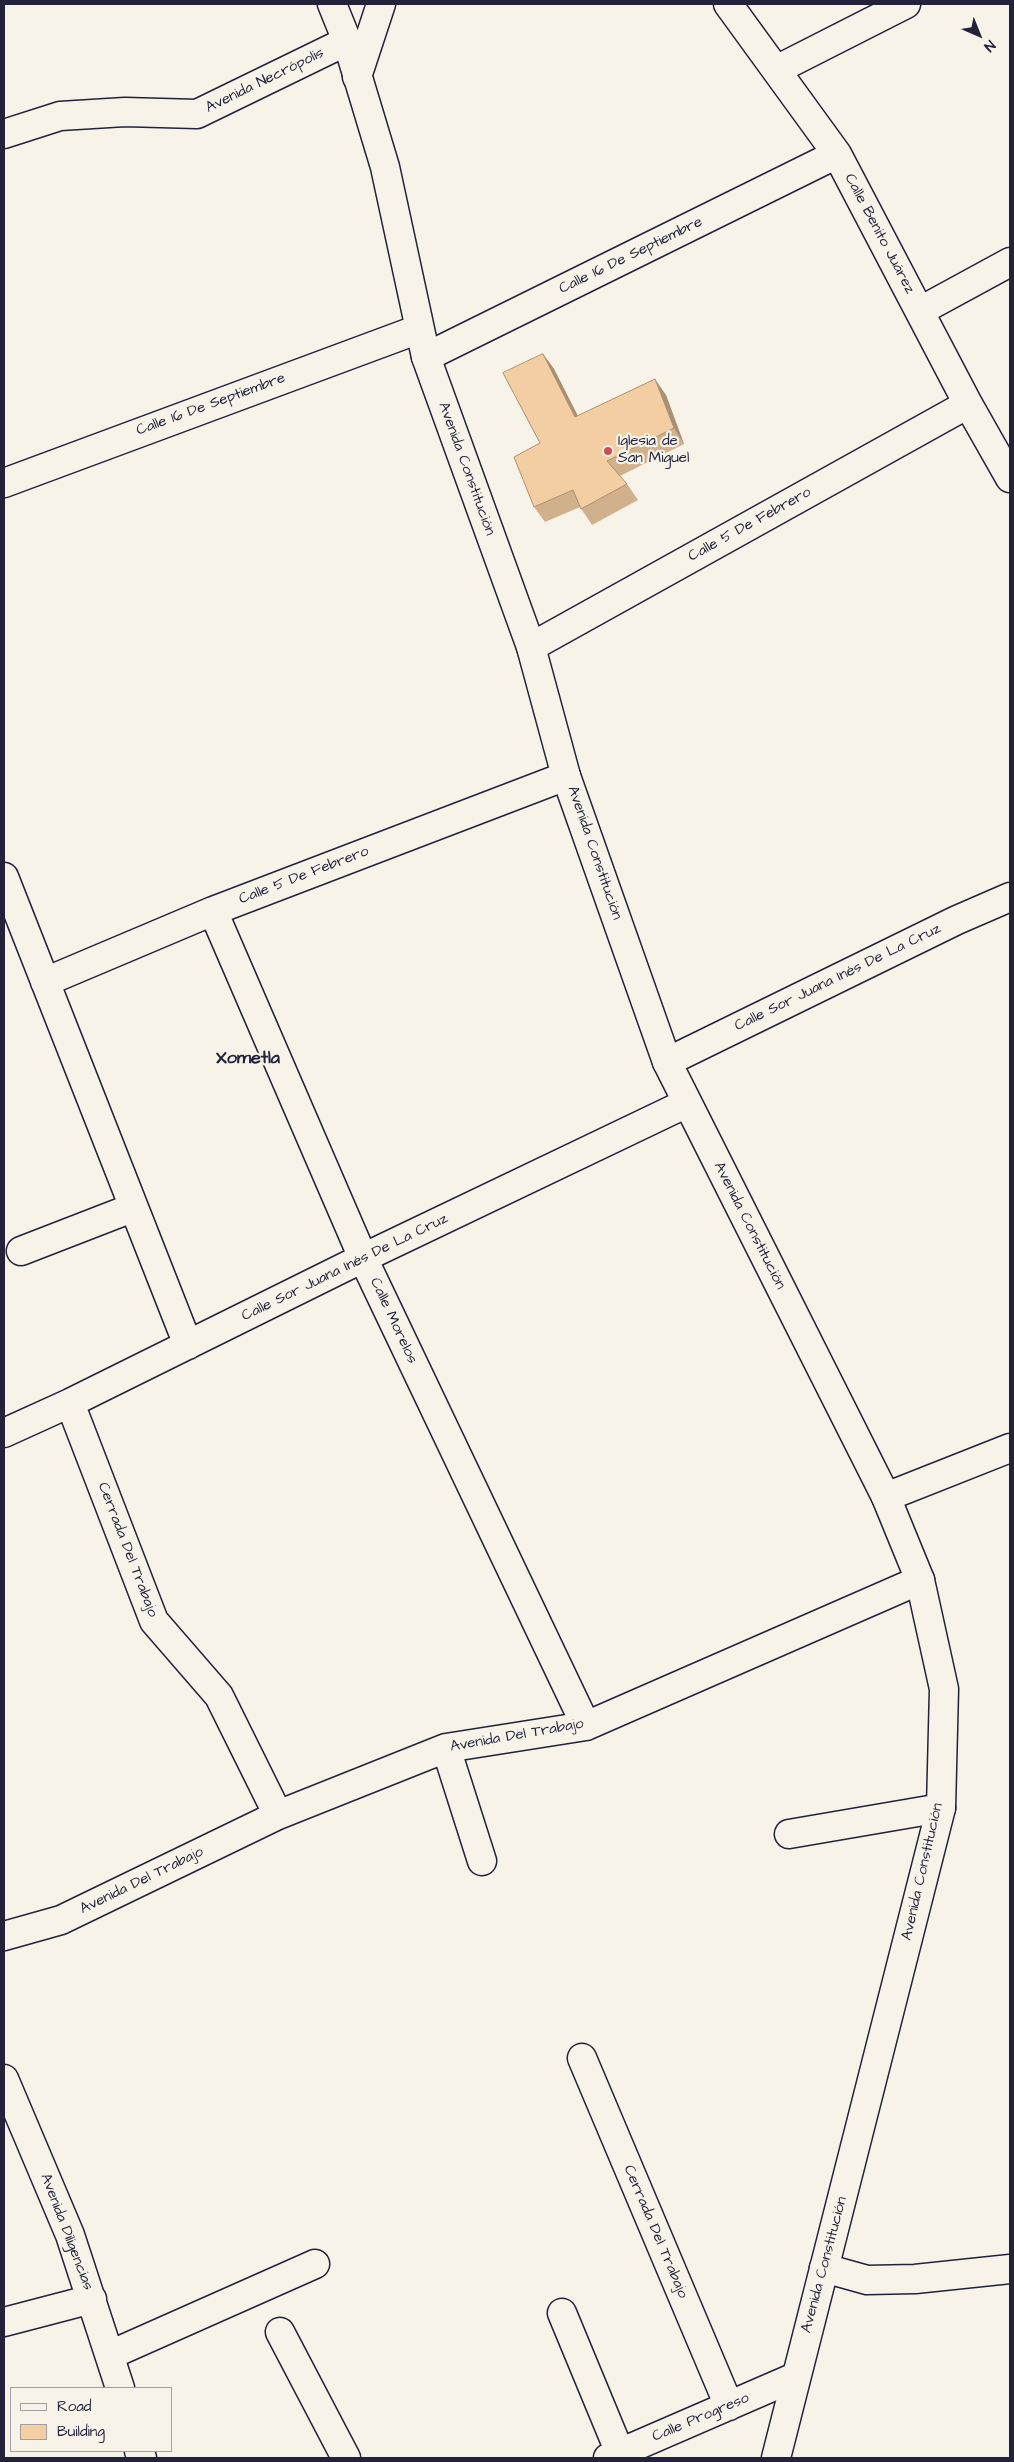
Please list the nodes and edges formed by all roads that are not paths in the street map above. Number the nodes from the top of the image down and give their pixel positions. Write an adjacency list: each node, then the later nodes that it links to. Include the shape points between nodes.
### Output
1 (332, 4): 5 (street, Avenida Constitución)
2 (381, 4): 7 (street)
3 (728, 4): 6 (street, Calle Benito Juárez)
4 (906, 4): 6 (street)
5 (347, 41): 7 (street, Avenida Constitución); 8 (street, Avenida Necrópolis, via 197,114 125,112 60,116)
6 (776, 70): 9 (street, Calle Benito Juárez)
7 (357, 77): 12 (street, Avenida Constitución, via 385,167)
8 (4, 134)
9 (837, 154): 11 (street, Calle Benito Juárez); 13 (street, Calle 16 De Septiembre)
10 (1010, 262): 11 (street)
11 (920, 311): 14 (street, Calle Benito Juárez)
12 (418, 329): 13 (street, Avenida Constitución); 16 (street, Calle 16 De Septiembre)
13 (426, 357): 17 (street, Avenida Constitución)
14 (968, 404): 15 (street, Calle Benito Juárez); 17 (street, Calle 5 De Febrero)
15 (1010, 478)
16 (4, 483)
17 (531, 647): 18 (street, Avenida Constitución)
18 (566, 776): 21 (street, Calle 5 De Febrero); 23 (street, Avenida Constitución)
19 (4, 877): 22 (street)
20 (1010, 897): 23 (street, Calle Sor Juana Inés De La Cruz)
21 (213, 911): 22 (street, Calle 5 De Febrero); 27 (street, Calle Morelos)
22 (44, 982): 25 (street)
23 (667, 1062): 24 (street, Avenida Constitución)
24 (686, 1103): 27 (street, Calle Sor Juana Inés De La Cruz); 32 (street, Avenida Constitución)
25 (132, 1208): 26 (street); 28 (street)
26 (21, 1251)
27 (363, 1258): 28 (street, Calle Sor Juana Inés De La Cruz); 34 (street, Calle Morelos)
28 (188, 1345): 29 (street, Calle Sor Juana Inés De La Cruz)
29 (70, 1403): 30 (street, Calle Sor Juana Inés De La Cruz); 37 (street, Cerrada Del Trabajo, via 154,1621 219,1696)
30 (4, 1433)
31 (1010, 1448): 32 (street)
32 (886, 1497): 33 (street, Avenida Constitución)
33 (920, 1580): 34 (street, Avenida Del Trabajo); 36 (street, Avenida Constitución, via 944,1689)
34 (586, 1726): 35 (street, Avenida Del Trabajo)
35 (446, 1748): 37 (street, Avenida Del Trabajo); 39 (street)
36 (941, 1808): 38 (street); 44 (street, Avenida Constitución)
37 (278, 1815): 40 (street, Avenida Del Trabajo, via 61,1920)
38 (789, 1834)
39 (482, 1861)
40 (4, 1936)
41 (582, 2058): 53 (street, Cerrada Del Trabajo)
42 (4, 2079): 46 (street, Avenida Diligencias, via 70,2235)
43 (315, 2264): 50 (street)
44 (824, 2268): 45 (street, via 867,2280 915,2279); 51 (street, Avenida Constitución)
45 (1010, 2269)
46 (92, 2299): 48 (street); 50 (street, Avenida Diligencias)
47 (562, 2313): 54 (street)
48 (4, 2322)
49 (280, 2332): 55 (street)
50 (110, 2355): 52 (street, Avenida Diligencias)
51 (795, 2377): 53 (street, Calle Progreso); 56 (street, Avenida Constitución)
52 (120, 2387)
53 (729, 2406): 54 (street, Calle Progreso)
54 (614, 2455)
55 (346, 2458)
56 (776, 2458)

